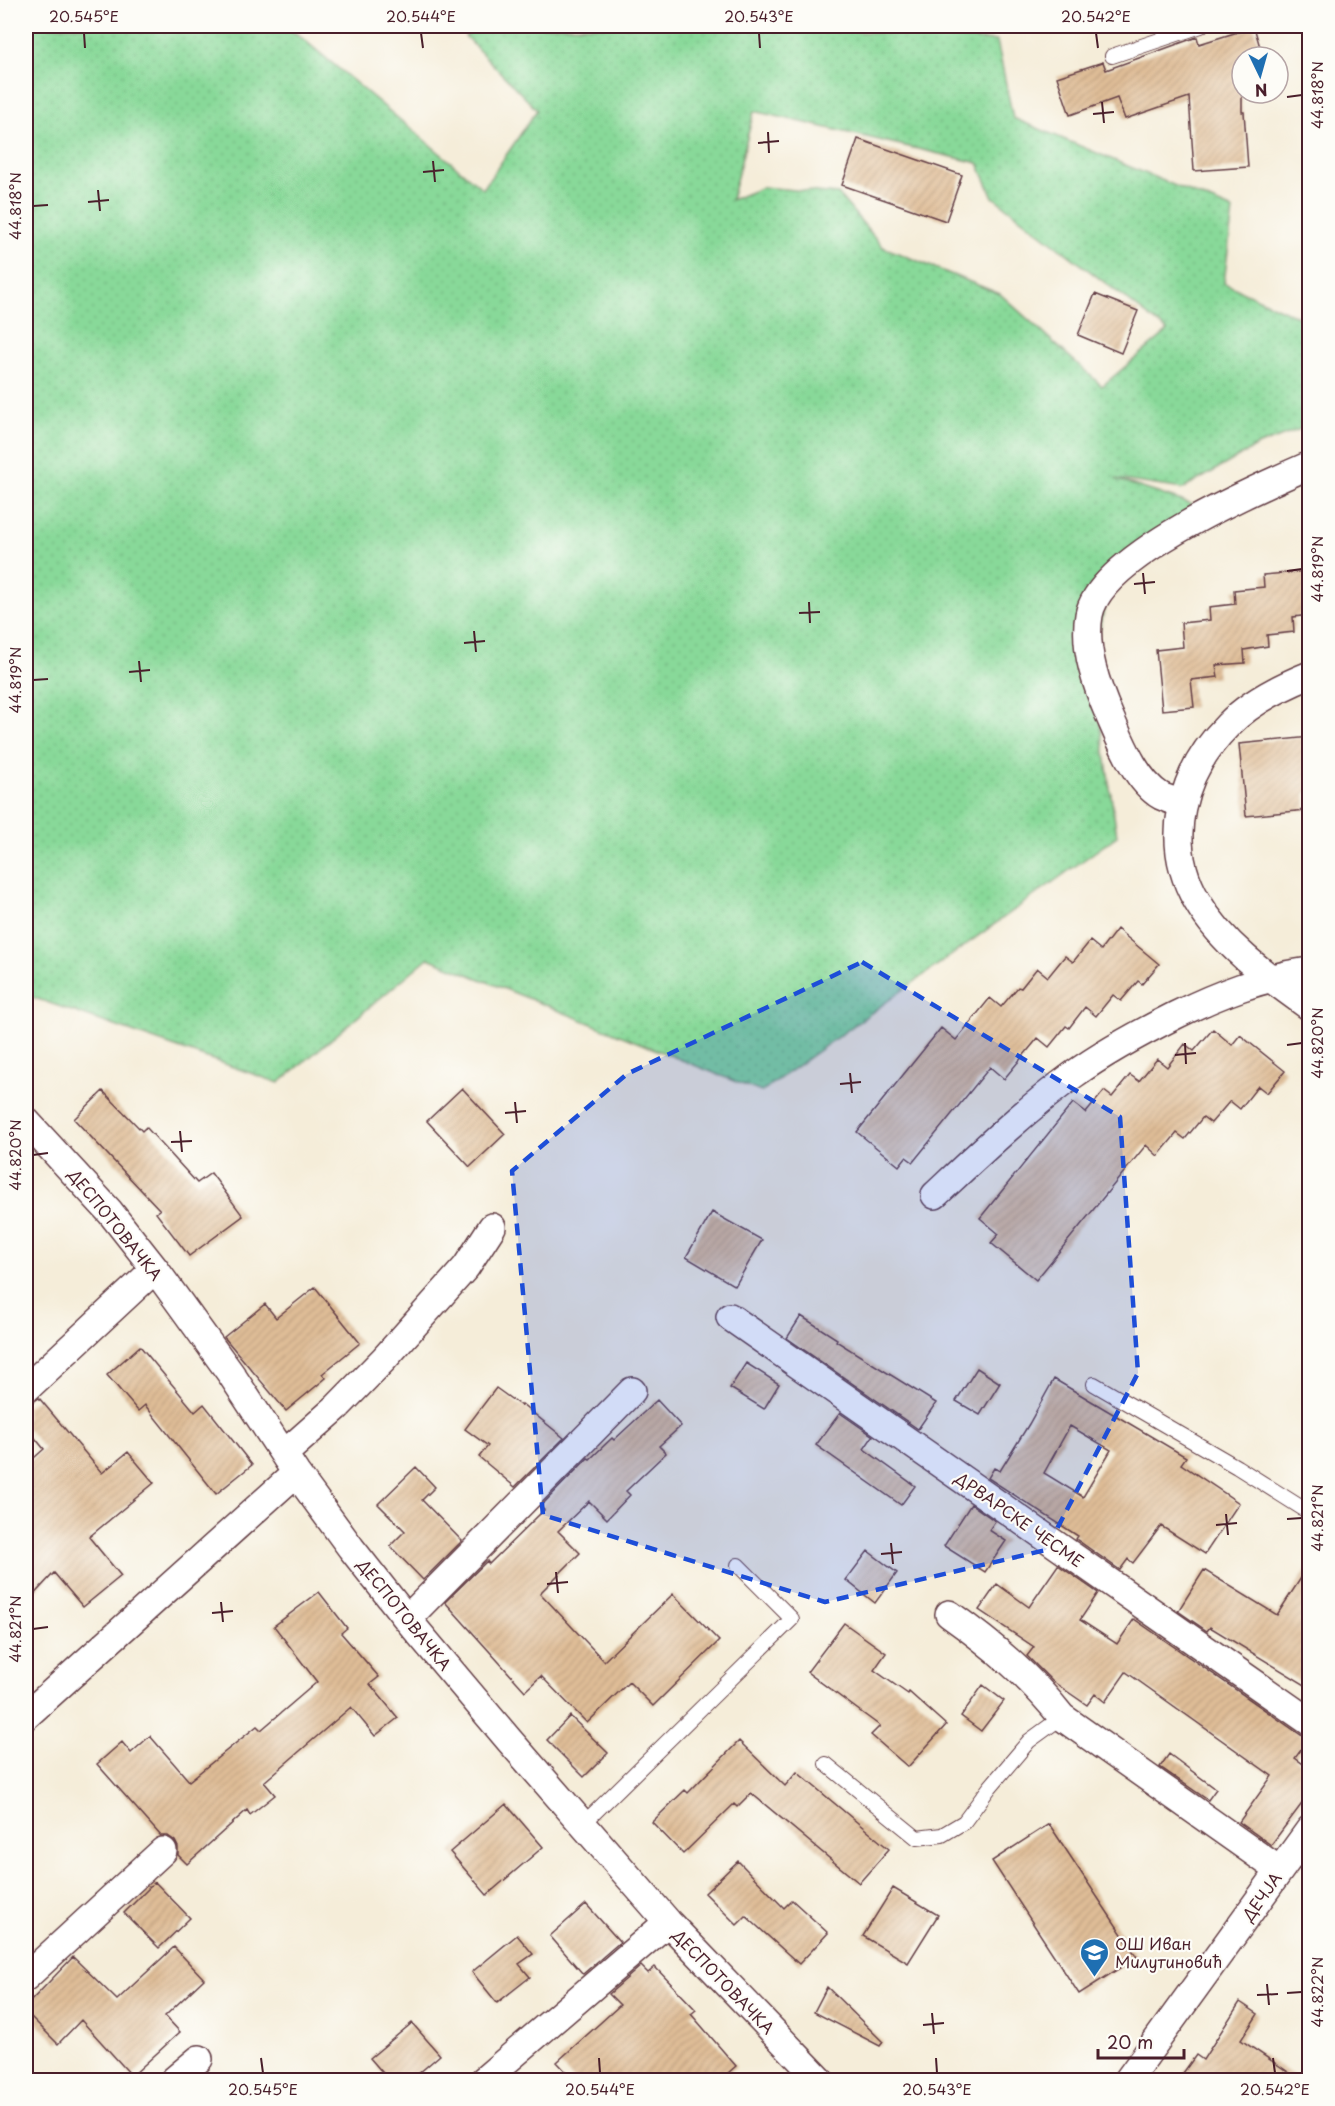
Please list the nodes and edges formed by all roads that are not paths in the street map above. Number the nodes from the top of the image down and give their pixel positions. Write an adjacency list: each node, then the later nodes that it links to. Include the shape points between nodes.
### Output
1 (1201, 26): 2 (lane)
2 (1112, 56)
3 (1310, 465): 5 (street, via 1212,511 1152,546 1110,582 1089,614 1092,665 1117,733 1134,767 1149,786 1161,796)
4 (1310, 675): 5 (street, via 1276,690 1228,725 1193,773)
5 (1182, 804): 7 (street, via 1179,856 1197,901 1220,932)
6 (1310, 971): 7 (street)
7 (1269, 978): 8 (street); 10 (street, via 1193,1006 1074,1074 1030,1108)
8 (1310, 1007)
9 (26, 1120): 12 (street, ДЕСПОТОВАЧКА, via 110,1212)
10 (935, 1195)
11 (492, 1227): 17 (street, via 466,1267)
12 (155, 1269): 15 (street); 17 (street, ДЕСПОТОВАЧКА)
13 (730, 1317): 24 (street, ДРВАРСКЕ ЧЕСМЕ)
14 (1094, 1384): 18 (lane)
15 (26, 1389)
16 (632, 1391): 21 (street)
17 (290, 1464): 21 (street, ДЕСПОТОВАЧКА); 22 (street)
18 (1310, 1513)
19 (738, 1565): 26 (lane, via 792,1619)
20 (948, 1614): 23 (street, via 1022,1671)
21 (407, 1618): 26 (street, ДЕСПОТОВАЧКА)
22 (26, 1716)
23 (1062, 1717): 25 (lane, via 1029,1740 964,1822 942,1835 917,1838); 29 (street)
24 (1310, 1722)
25 (826, 1764)
26 (583, 1824): 30 (street, ДЕСПОТОВАЧКА)
27 (1310, 1829): 29 (street, ДЕЧЈА)
28 (163, 1851): 31 (street)
29 (1279, 1870): 36 (street, ДЕЧЈА)
30 (668, 1922): 34 (street); 35 (street, ДЕСПОТОВАЧКА)
31 (26, 1977)
32 (199, 2059): 33 (street)
33 (174, 2080)
34 (484, 2080)
35 (820, 2080)
36 (1128, 2080)

